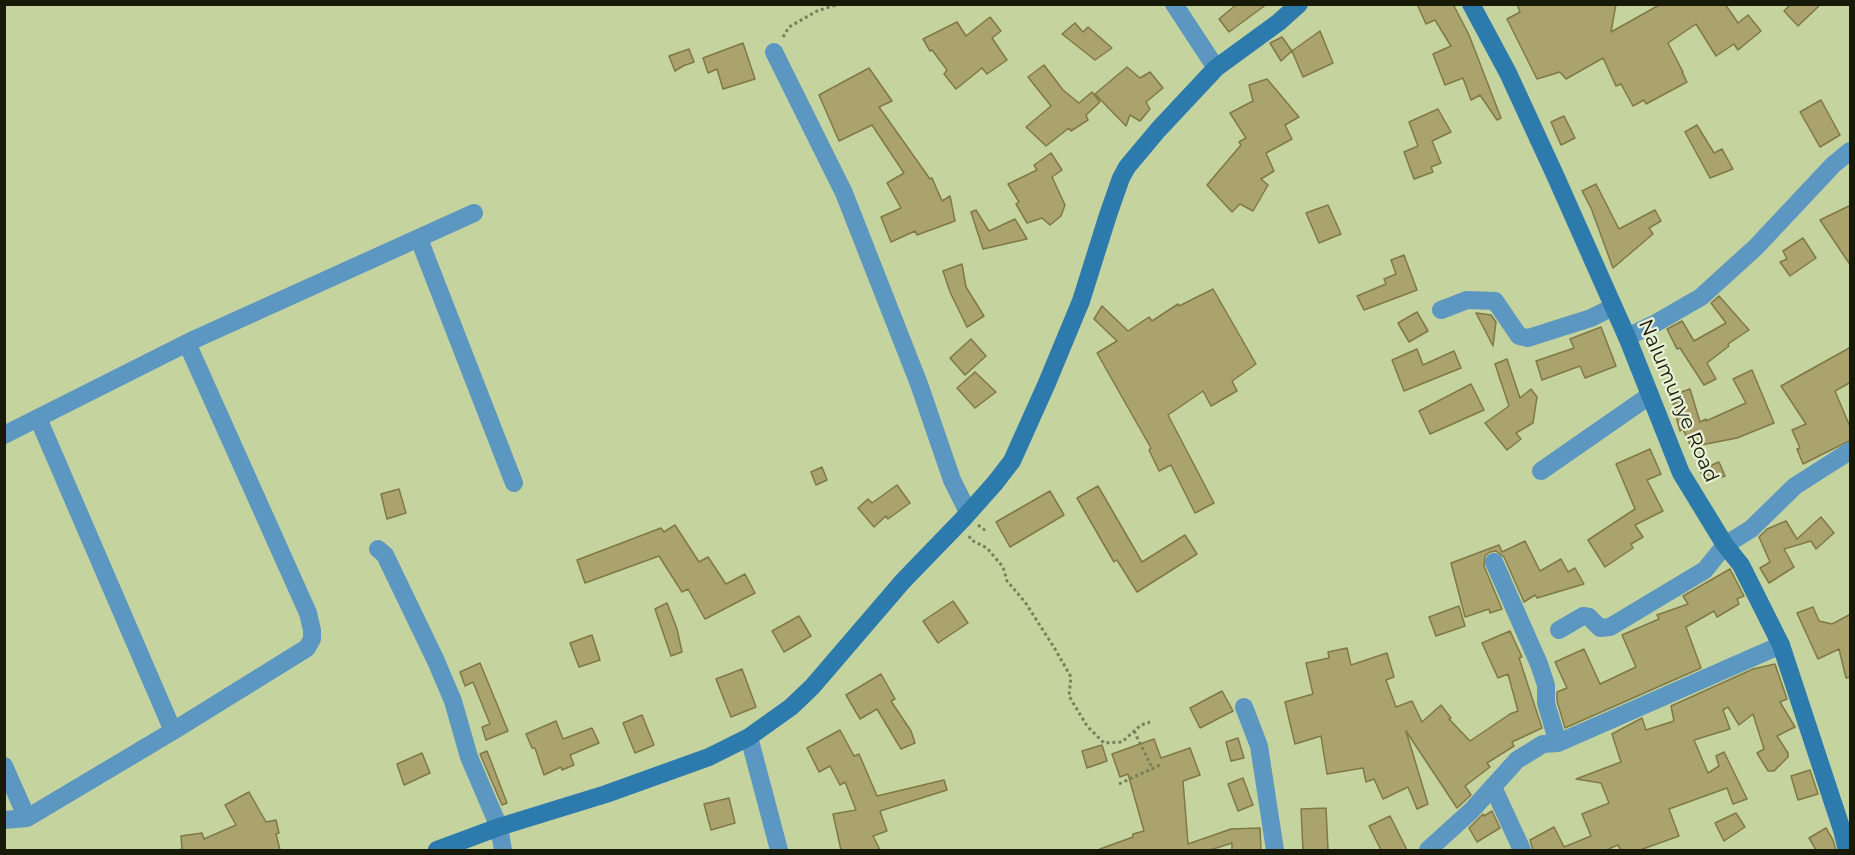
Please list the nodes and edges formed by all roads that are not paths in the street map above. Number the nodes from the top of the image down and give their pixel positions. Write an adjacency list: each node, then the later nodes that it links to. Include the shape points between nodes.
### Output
1 (1174, 4): 5 (street)
2 (1299, 4): 5 (street)
3 (1471, 4): 9 (street, Nalumunye Road, via 1508,73)
4 (774, 52): 19 (street, via 844,193 919,384)
5 (1216, 68): 19 (street, via 1127,167 1081,301 1020,445 995,483)
6 (1851, 151): 11 (street, via 1701,297)
7 (474, 213): 8 (street)
8 (419, 239): 12 (street); 18 (street)
9 (1613, 307): 10 (street, via 1528,338 1519,336 1496,301 1467,300); 11 (street, Nalumunye Road)
10 (1442, 310)
11 (1627, 337): 13 (street, Nalumunye Road)
12 (187, 343): 14 (street); 26 (street, via 308,613 312,639 307,648)
13 (1649, 396): 17 (street); 20 (street, Nalumunye Road, via 1681,473)
14 (38, 418): 15 (street); 26 (street)
15 (4, 435)
16 (1851, 451): 20 (street, via 1795,486 1751,529)
17 (1541, 471)
18 (514, 483)
19 (963, 518): 27 (street, via 903,580 812,687)
20 (1725, 545): 23 (street, via 1705,570 1610,627 1600,628 1583,616); 24 (street, Nalumunye Road, via 1741,565)
21 (378, 549): 33 (street, via 385,555 436,661)
22 (1494, 561): 28 (street, via 1539,664)
23 (1559, 630)
24 (1781, 645): 28 (street); 40 (street, Nalumunye Road)
25 (1244, 706): 37 (street, via 1259,746)
26 (172, 731): 31 (street)
27 (749, 737): 33 (street, via 709,757); 36 (street)
28 (1558, 743): 30 (street, via 1543,744 1517,760)
29 (4, 766): 31 (street)
30 (1493, 787): 38 (street); 39 (street)
31 (27, 818): 32 (street)
32 (4, 820)
33 (499, 828): 34 (street); 35 (street)
34 (438, 850)
35 (503, 850)
36 (779, 850)
37 (1275, 850)
38 (1428, 850)
39 (1522, 850)
40 (1847, 850)

